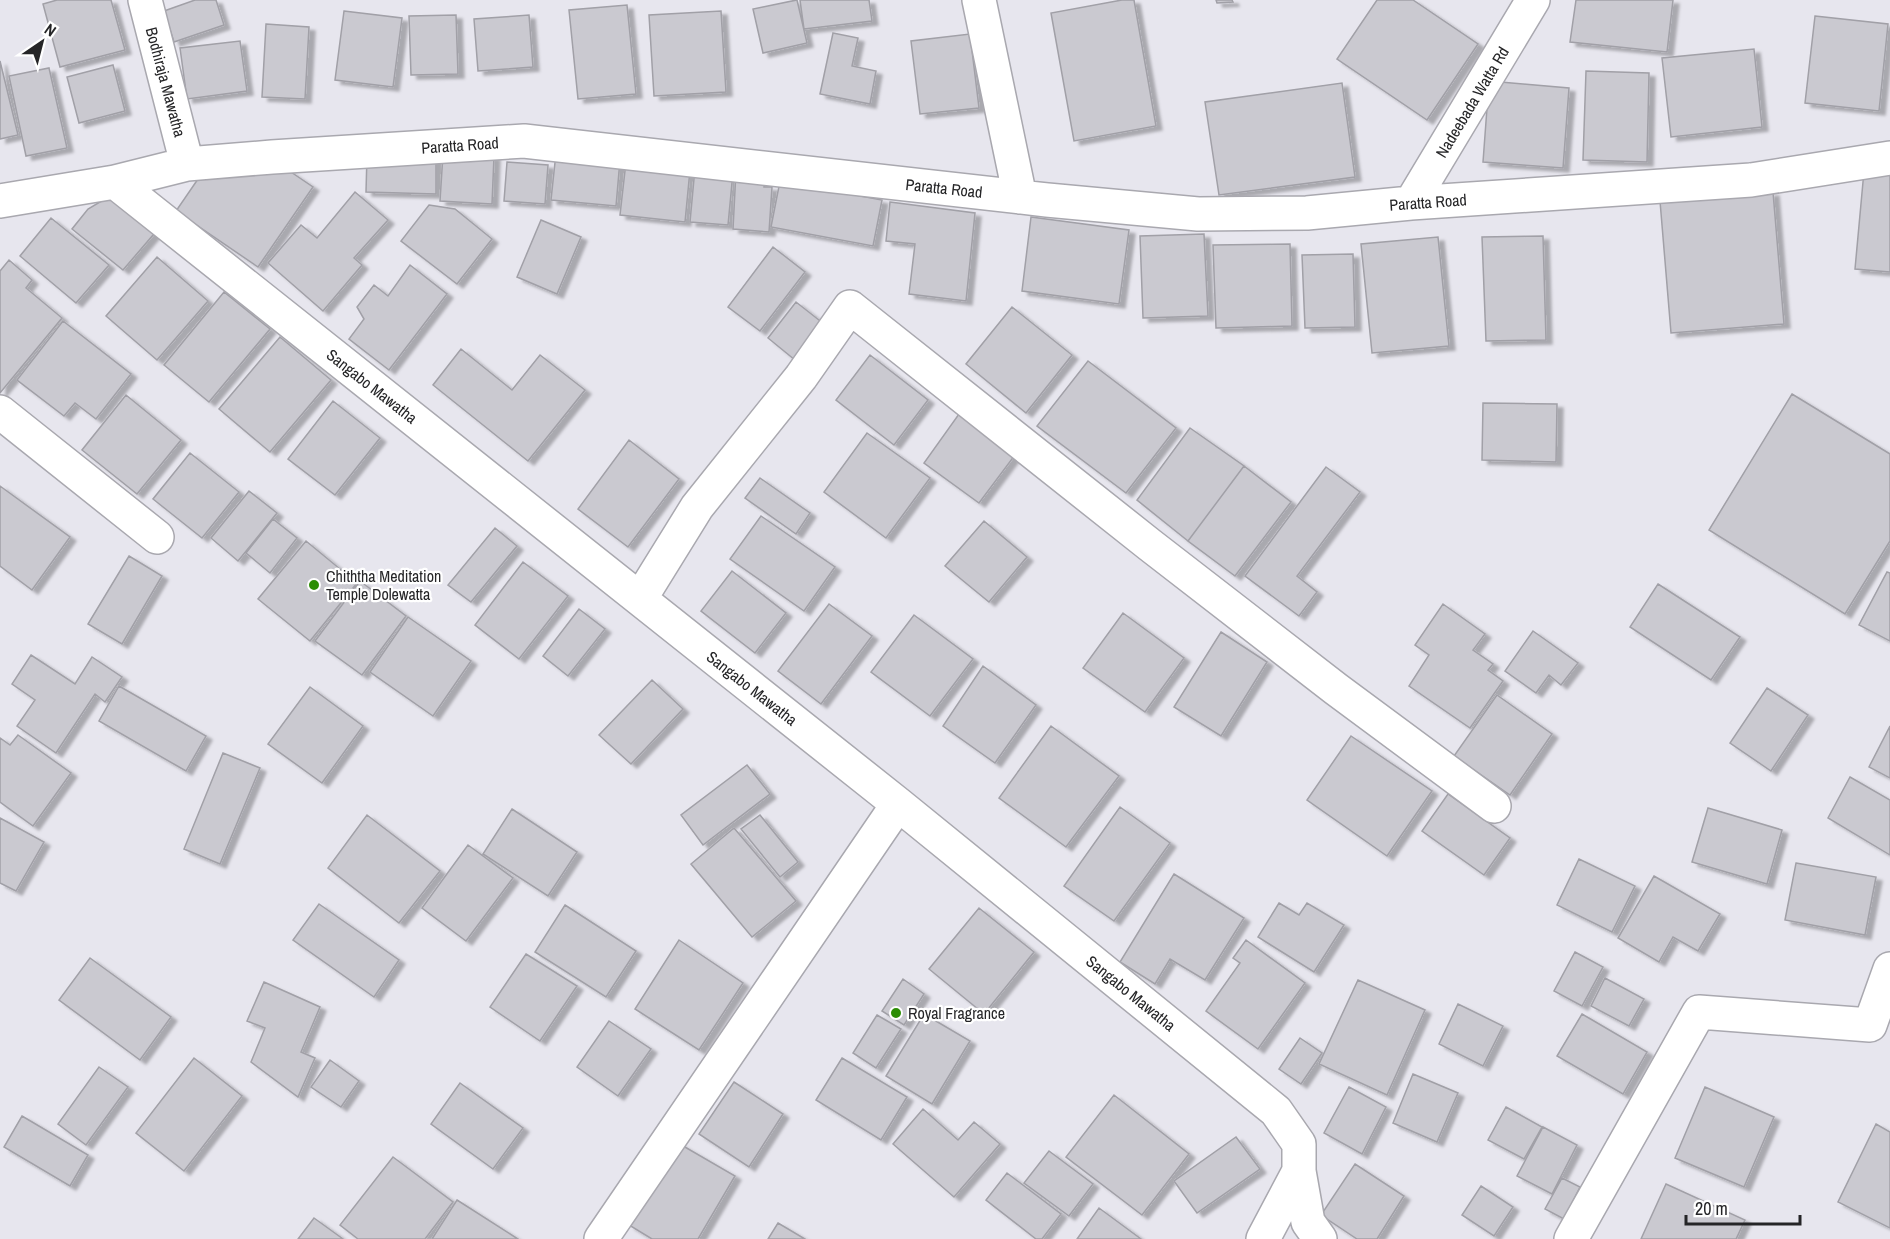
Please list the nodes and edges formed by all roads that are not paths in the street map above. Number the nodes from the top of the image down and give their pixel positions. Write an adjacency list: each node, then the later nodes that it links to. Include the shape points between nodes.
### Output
1 (145, 0): 5 (street, Bodhiraja Mawatha)
2 (979, 0): 7 (street)
3 (1533, 0): 9 (street, Nadeebada Watta Rd)
4 (1890, 158): 9 (street, Paratta Road, via 1751,180)
5 (188, 164): 6 (street, Paratta Road); 7 (street, Paratta Road, via 524,141)
6 (115, 182): 8 (street, Paratta Road); 12 (street, Sangabo Mawatha)
7 (1020, 196): 9 (street, Paratta Road, via 1198,214 1307,213)
8 (0, 201)
9 (1411, 203)
10 (0, 412): 11 (street)
11 (157, 537)
12 (640, 599): 13 (street, Sangabo Mawatha); 14 (street, via 698,507 801,378 850,307 1280,646)
13 (898, 804): 17 (street, Sangabo Mawatha, via 1276,1111 1299,1144); 18 (street)
14 (1494, 806)
15 (1890, 969): 16 (street)
16 (1880, 1025): 21 (street, via 1699,1012)
17 (1299, 1171): 19 (street); 20 (street, Sangabo Mawatha, via 1308,1221)
18 (601, 1239)
19 (1263, 1239)
20 (1320, 1239)
21 (1571, 1239)

